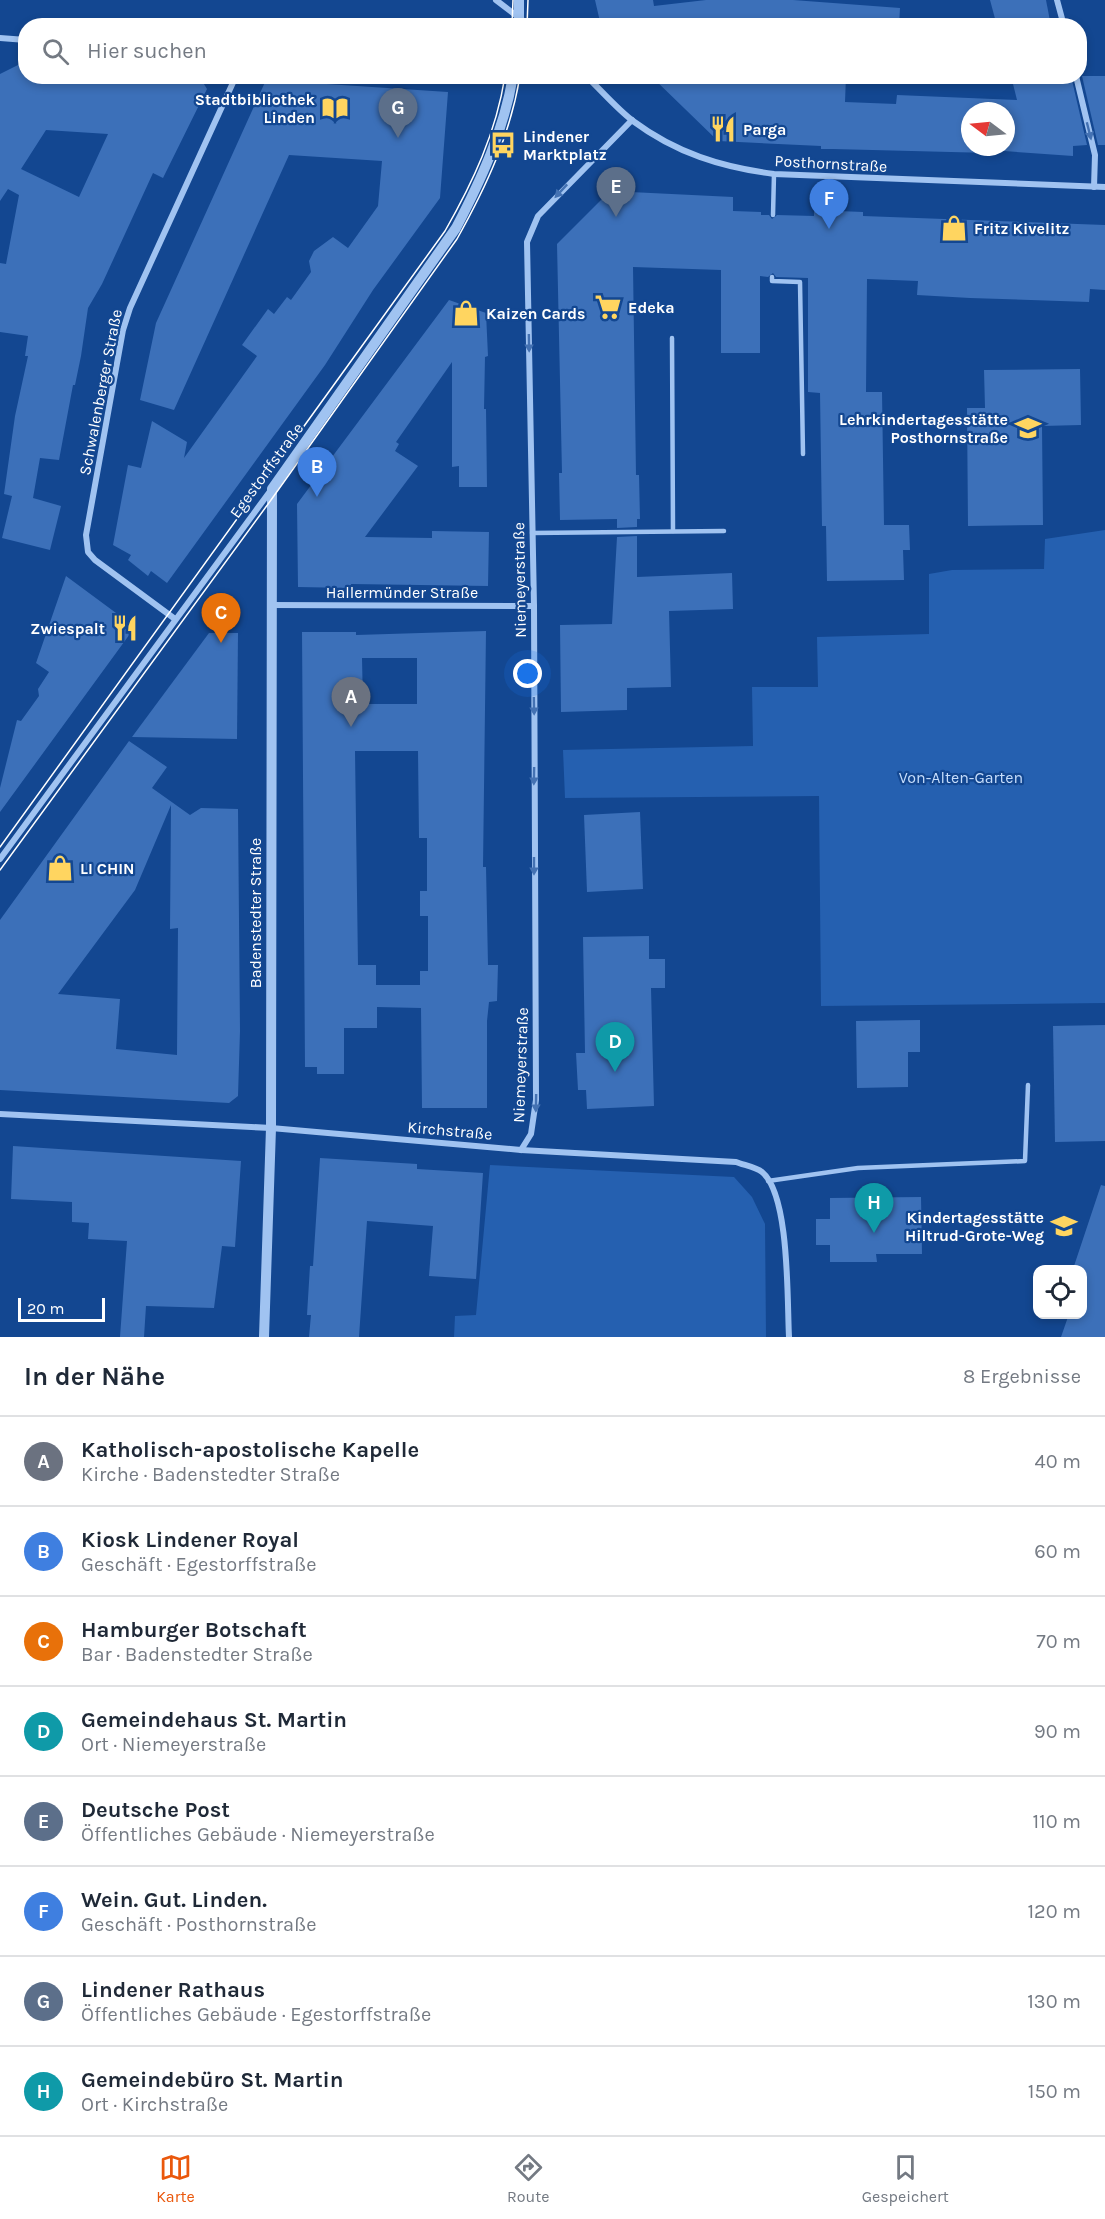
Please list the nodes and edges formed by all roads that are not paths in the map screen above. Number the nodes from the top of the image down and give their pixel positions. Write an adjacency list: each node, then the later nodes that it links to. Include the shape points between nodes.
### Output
1 (496, 0): 4 (street)
2 (519, 0): 5 (street)
3 (1057, 0): 6 (street)
4 (516, 18)
5 (519, 18)
6 (1062, 18)
7 (0, 38): 8 (street)
8 (18, 39)
9 (232, 84): 27 (street, Schwalenberger Straße, via 123,330 86,535 88,552 95,560)
10 (512, 84): 21 (street, Egestorffstraße, via 478,186 456,228)
11 (594, 84): 13 (street, Posthornstraße)
12 (1078, 84): 15 (street, one-way to 15, via 1095,155)
13 (632, 120): 14 (street, Posthornstraße, via 698,158 735,169); 24 (street, Niemeyerstraße, one-way to 24, via 538,216 527,243)
14 (774, 174): 15 (street, Posthornstraße); 17 (lane)
15 (1094, 187): 16 (street, Posthornstraße)
16 (1105, 187)
17 (773, 215)
18 (772, 277): 20 (lane, via 772,281 800,282)
19 (672, 338): 22 (lane)
20 (803, 454)
21 (272, 489): 25 (street, Badenstedter Straße); 27 (street, Egestorffstraße)
22 (673, 531): 23 (lane); 24 (lane)
23 (724, 531)
24 (532, 533): 26 (street, Niemeyerstraße)
25 (269, 605): 26 (street, Hallermünder Straße); 31 (street, Badenstedter Straße)
26 (534, 606): 32 (street, Niemeyerstraße, one-way to 32, via 536,1109 531,1134)
27 (175, 619): 28 (street, Egestorffstraße)
28 (0, 859)
29 (1028, 1085): 33 (lane, via 1026,1161 858,1168)
30 (0, 1114): 31 (street, Kirchstraße)
31 (271, 1128): 32 (street, Kirchstraße); 34 (street, Badenstedter Straße)
32 (522, 1150): 33 (street, Kirchstraße, via 736,1162 762,1172)
33 (768, 1181): 35 (street, via 777,1193 783,1228)
34 (264, 1337)
35 (789, 1337)

